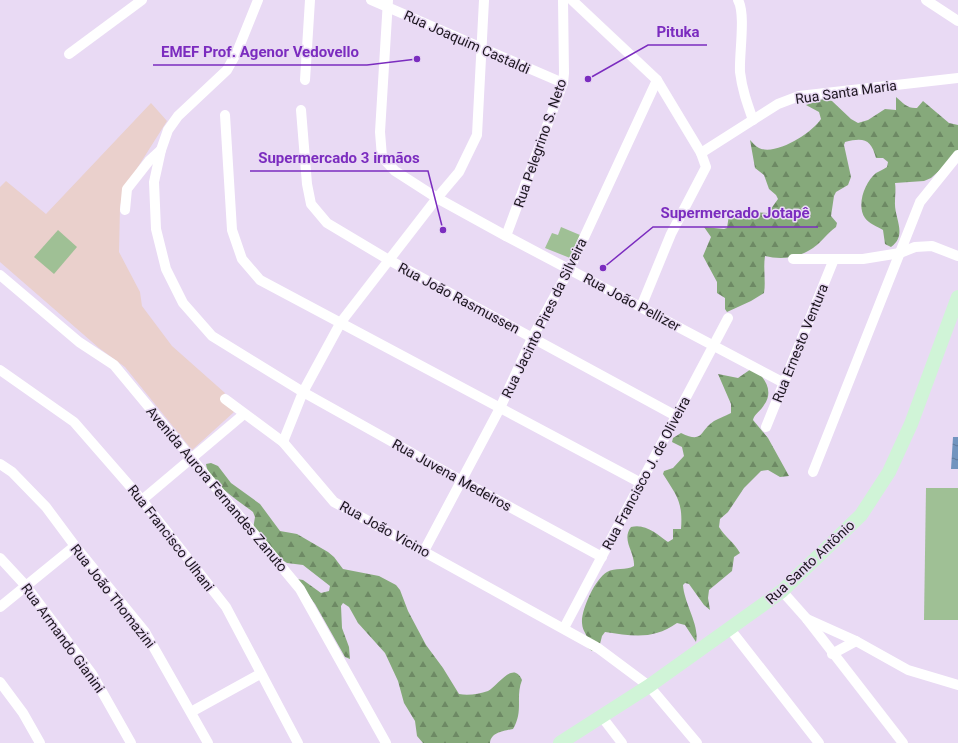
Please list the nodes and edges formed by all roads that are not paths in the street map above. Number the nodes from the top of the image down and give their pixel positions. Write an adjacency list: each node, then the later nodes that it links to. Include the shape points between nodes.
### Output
1 (142, 0): 13 (street)
2 (258, 0): 21 (street, Rua Juvena Medeiros, via 227,70 178,116 168,130)
3 (310, 0): 15 (street)
4 (371, 0): 10 (street, Rua Joaquim Castaldi)
5 (484, 0): 12 (street)
6 (563, 0): 17 (street, Rua Pelegrino S. Neto)
7 (572, 0): 16 (street)
8 (738, 0): 20 (street, via 741,10 740,70 743,93)
9 (926, 0): 11 (street)
10 (387, 3): 12 (street, Rua Joaquim Castaldi); 24 (street, Rua João Pellizer, via 380,132 382,157 395,171)
11 (958, 21)
12 (482, 50): 17 (street, Rua Joaquim Castaldi); 24 (street, via 477,135 459,172)
13 (70, 54)
14 (958, 78): 20 (street, Rua Santa Maria, via 799,96 778,104)
15 (306, 80)
16 (656, 80): 22 (street); 32 (street, Rua Jacinto Pires da Silveira)
17 (563, 83): 26 (street, Rua Pelegrino S. Neto)
18 (301, 110): 31 (street, Rua João Rasmussen, via 311,204 327,223)
19 (225, 115): 37 (street, via 232,230 242,259 260,280)
20 (753, 120): 22 (street, Rua Santa Maria)
21 (161, 150): 25 (street, via 127,189); 42 (street, Rua Juvena Medeiros, via 154,182 156,228 166,269 183,303 212,336)
22 (701, 153): 35 (street, via 706,167 671,234)
23 (958, 155): 27 (street, via 920,202)
24 (437, 198): 26 (street, Rua João Pellizer); 31 (street)
25 (125, 210)
26 (506, 236): 32 (street, Rua João Pellizer)
27 (900, 253): 28 (street, via 915,247 932,246); 30 (street, via 863,259); 51 (street)
28 (958, 256)
29 (793, 259): 30 (street)
30 (834, 259): 41 (street, Rua Ernesto Ventura)
31 (389, 260): 37 (street); 38 (street, Rua João Rasmussen)
32 (570, 268): 35 (street, Rua João Pellizer); 38 (street, Rua Jacinto Pires da Silveira)
33 (0, 275): 49 (street, Avenida Aurora Fernandes Zanuto, via 79,342 114,365)
34 (958, 297): 60 (main road, Rua Santo Antônio, via 911,424 889,472 861,515)
35 (641, 307): 39 (street, Rua João Pellizer)
36 (728, 318): 39 (street, Rua Francisco J. de Oliveira)
37 (341, 322): 42 (street); 44 (street)
38 (532, 338): 44 (street, Rua Jacinto Pires da Silveira); 46 (street, Rua João Rasmussen)
39 (713, 345): 41 (street, Rua João Pellizer); 46 (street, Rua Francisco J. de Oliveira)
40 (0, 370): 54 (street, Rua Francisco Ulhani, via 74,422)
41 (784, 383): 47 (street, Rua Ernesto Ventura)
42 (303, 392): 48 (street); 52 (street, Rua Juvena Medeiros)
43 (225, 399): 45 (street, Rua João Vicino)
44 (500, 408): 52 (street, Rua Jacinto Pires da Silveira); 53 (street)
45 (244, 414): 48 (street, Rua João Vicino); 49 (street)
46 (676, 416): 53 (street, Rua Francisco J. de Oliveira)
47 (766, 427)
48 (283, 442): 56 (street, Rua João Vicino, via 334,502)
49 (191, 458): 54 (street); 77 (street, Avenida Aurora Fernandes Zanuto, via 300,589)
50 (0, 464): 55 (street, Rua João Thomazini, via 12,472 46,507)
51 (813, 472)
52 (462, 481): 56 (street, Rua Jacinto Pires da Silveira); 57 (street, Rua Juvena Medeiros)
53 (641, 483): 57 (street, Rua Francisco J. de Oliveira)
54 (142, 500): 67 (street, Rua Francisco Ulhani, via 226,607)
55 (74, 546): 59 (street); 71 (street, Rua João Thomazini, via 145,632)
56 (424, 551): 63 (street, Rua João Vicino)
57 (602, 557): 63 (street, Rua Francisco J. de Oliveira)
58 (0, 558): 59 (street, Rua Armando Gianini)
59 (26, 586): 61 (street); 74 (street, Rua Armando Gianini, via 92,674)
60 (782, 591): 62 (street); 64 (main road, Rua Santo Antônio)
61 (0, 608)
62 (806, 618): 65 (street); 66 (street)
63 (564, 628): 69 (street, Rua João Vicino, via 598,648)
64 (730, 629): 69 (main road, Rua Santo Antônio); 81 (street)
65 (856, 641): 66 (street); 70 (street, via 908,670)
66 (832, 654): 82 (street)
67 (260, 674): 71 (street); 76 (street, Rua Francisco Ulhani)
68 (0, 682): 73 (street, via 23,713)
69 (650, 686): 72 (main road, Rua Santo Antônio); 80 (street, Rua João Vicino)
70 (958, 686)
71 (191, 712): 75 (street, Rua João Thomazini)
72 (602, 716): 78 (main road, Rua Santo Antônio); 79 (street)
73 (40, 743)
74 (131, 743)
75 (208, 743)
76 (298, 743)
77 (386, 743)
78 (560, 743)
79 (622, 743)
80 (697, 743)
81 (819, 743)
82 (903, 743)

